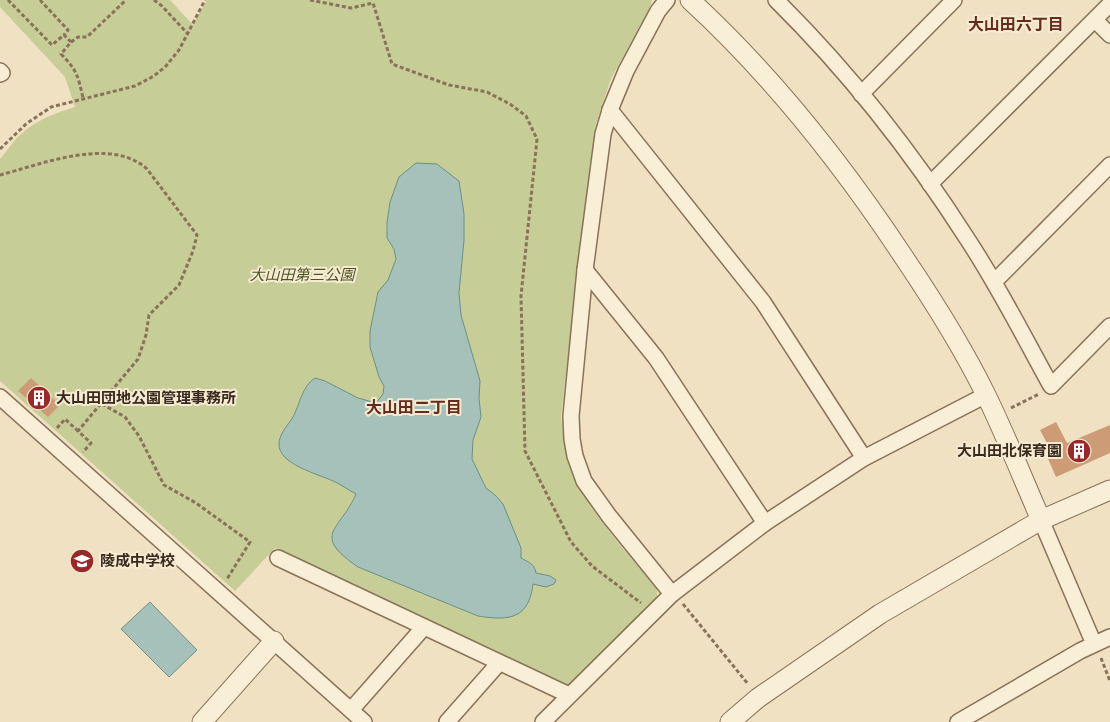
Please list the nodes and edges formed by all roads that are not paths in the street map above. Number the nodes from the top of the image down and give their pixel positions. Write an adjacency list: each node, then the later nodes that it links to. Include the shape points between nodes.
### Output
1 (667, 0): 9 (street, via 635,54)
2 (690, 0): 15 (street, via 760,71 871,209 932,300)
3 (954, 0): 8 (street)
4 (786, 3): 8 (street)
5 (1110, 4): 6 (street)
6 (1095, 20): 7 (street); 11 (street)
7 (1110, 36)
8 (862, 94): 11 (street)
9 (610, 110): 12 (street, via 603,134); 17 (street, via 763,302)
10 (1110, 165): 13 (street)
11 (930, 184): 13 (street)
12 (585, 270): 20 (street, via 656,358); 22 (street, via 571,416 575,456 591,494)
13 (994, 282): 14 (street, via 1051,386)
14 (1110, 326)
15 (986, 395): 17 (street); 19 (street)
16 (0, 397): 25 (street)
17 (864, 458): 20 (street)
18 (1110, 490): 19 (street)
19 (1041, 520): 26 (street); 34 (street, via 880,614 758,698)
20 (765, 523): 22 (street)
21 (278, 558): 23 (street)
22 (673, 593): 28 (street)
23 (424, 627): 27 (street); 29 (street)
24 (1110, 637): 26 (street)
25 (274, 641): 29 (street); 30 (street)
26 (1094, 644): 35 (street)
27 (499, 663): 28 (street); 32 (street)
28 (569, 695): 33 (street)
29 (351, 710): 31 (street)
30 (202, 722)
31 (364, 722)
32 (447, 722)
33 (542, 722)
34 (730, 722)
35 (958, 722)

